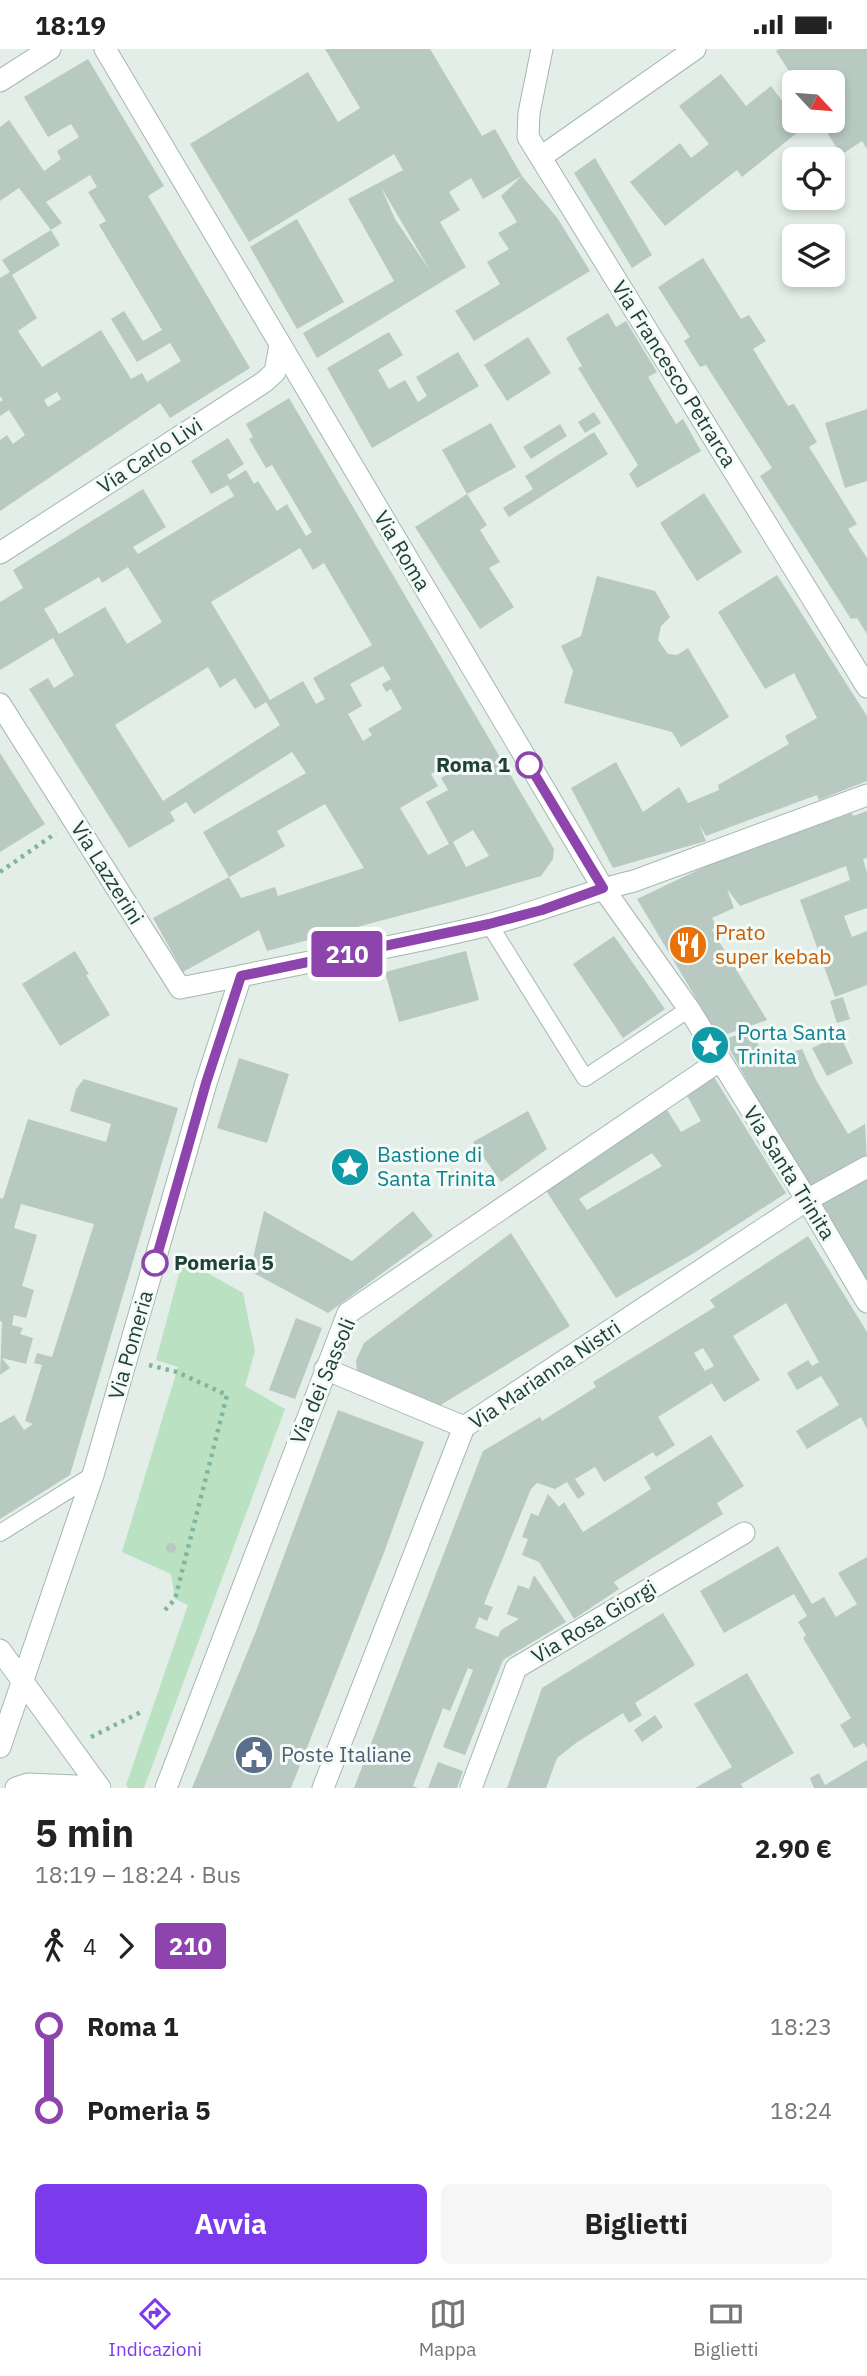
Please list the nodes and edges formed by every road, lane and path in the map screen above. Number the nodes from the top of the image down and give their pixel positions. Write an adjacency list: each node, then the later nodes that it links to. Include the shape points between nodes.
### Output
1 (50, 49): 5 (street)
2 (105, 49): 7 (street, Via Roma)
3 (542, 49): 6 (street, Via Francesco Petrarca, via 528,113 528,137)
4 (695, 49): 6 (street)
5 (0, 81)
6 (541, 157): 9 (street, Via Francesco Petrarca)
7 (281, 345): 8 (street, Via Carlo Livi, via 275,372 264,382); 14 (street, Via Roma)
8 (0, 553)
9 (867, 687)
10 (0, 704): 12 (street, Via Lazzerini)
11 (867, 795): 14 (street, via 634,881)
12 (74, 820): 13 (path); 16 (street, Via Lazzerini, via 180,988)
13 (0, 872)
14 (603, 888): 15 (street); 17 (street, Via Roma)
15 (489, 924): 16 (street); 17 (lane, via 585,1078)
16 (241, 976): 25 (street, Via Pomeria)
17 (689, 1009): 18 (street, Via Roma)
18 (714, 1053): 20 (street, Via Santa Trinita); 23 (street, Via dei Sassoli, via 348,1313)
19 (867, 1167): 20 (street, Via Marianna Nistri)
20 (807, 1200): 21 (street, Via Santa Trinita); 24 (street, Via Marianna Nistri)
21 (867, 1302)
22 (152, 1353): 28 (path, via 149,1365 228,1395 175,1599)
23 (325, 1369): 24 (street); 34 (street, Via dei Sassoli)
24 (464, 1427): 35 (street, Via Marianna Nistri)
25 (93, 1475): 26 (lane); 30 (street, Via Pomeria)
26 (0, 1533)
27 (744, 1533): 36 (street, Via Rosa Giorgi, via 516,1668)
28 (165, 1610)
29 (0, 1650): 30 (street)
30 (23, 1681): 31 (street, Via Pomeria); 33 (street)
31 (0, 1747)
32 (16, 1788): 33 (street, via 28,1784)
33 (99, 1788)
34 (166, 1788)
35 (323, 1788)
36 (471, 1788)

